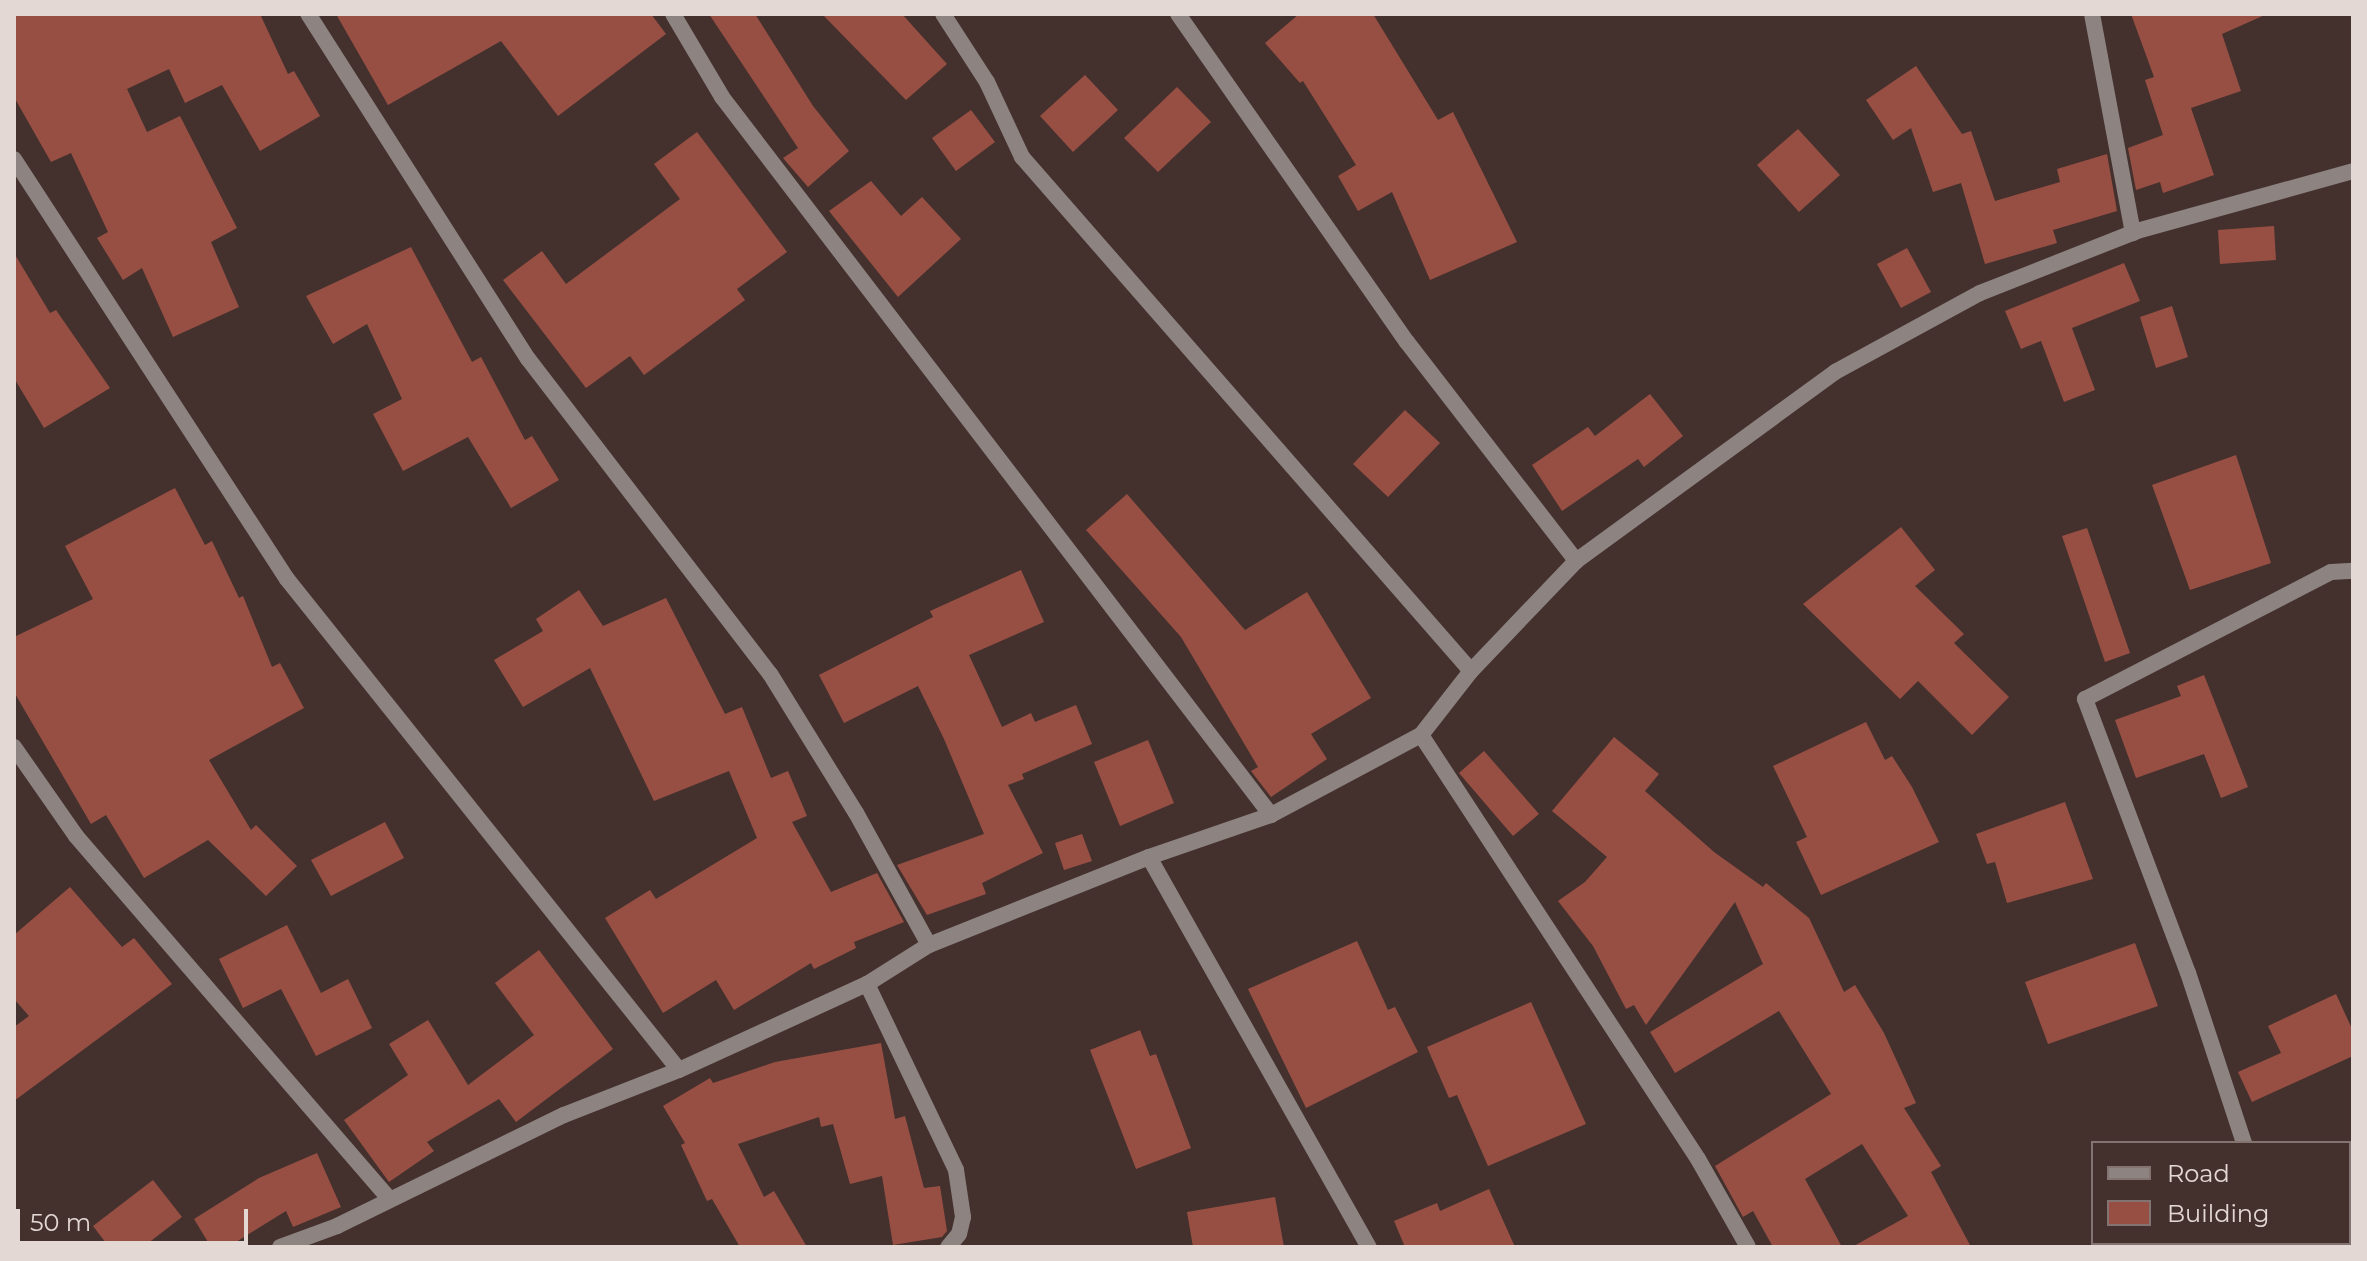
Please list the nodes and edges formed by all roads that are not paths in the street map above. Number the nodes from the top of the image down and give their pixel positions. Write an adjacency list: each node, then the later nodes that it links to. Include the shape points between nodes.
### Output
1 (308, 14): 16 (street, via 528,359 770,674)
2 (673, 14): 14 (street, via 722,97)
3 (943, 14): 11 (street, via 987,82 1022,157)
4 (1178, 14): 9 (street, via 1407,342)
5 (2092, 14): 8 (street)
6 (14, 159): 18 (street, via 287,579)
7 (2353, 171): 8 (street)
8 (2133, 233): 9 (street, via 1980,293 1835,372)
9 (1576, 561): 11 (street)
10 (2353, 571): 19 (street, via 2331,572 2085,699 2188,973)
11 (1471, 671): 12 (street)
12 (1421, 735): 14 (street); 24 (street, via 1698,1159)
13 (14, 747): 20 (street, via 76,836)
14 (1271, 815): 15 (street)
15 (1149, 857): 16 (street); 23 (street)
16 (929, 945): 17 (street)
17 (867, 984): 18 (street); 22 (street, via 956,1170 963,1217)
18 (679, 1070): 20 (street, via 564,1115)
19 (2243, 1141)
20 (389, 1199): 21 (street)
21 (280, 1247)
22 (948, 1247)
23 (1369, 1247)
24 (1748, 1247)

